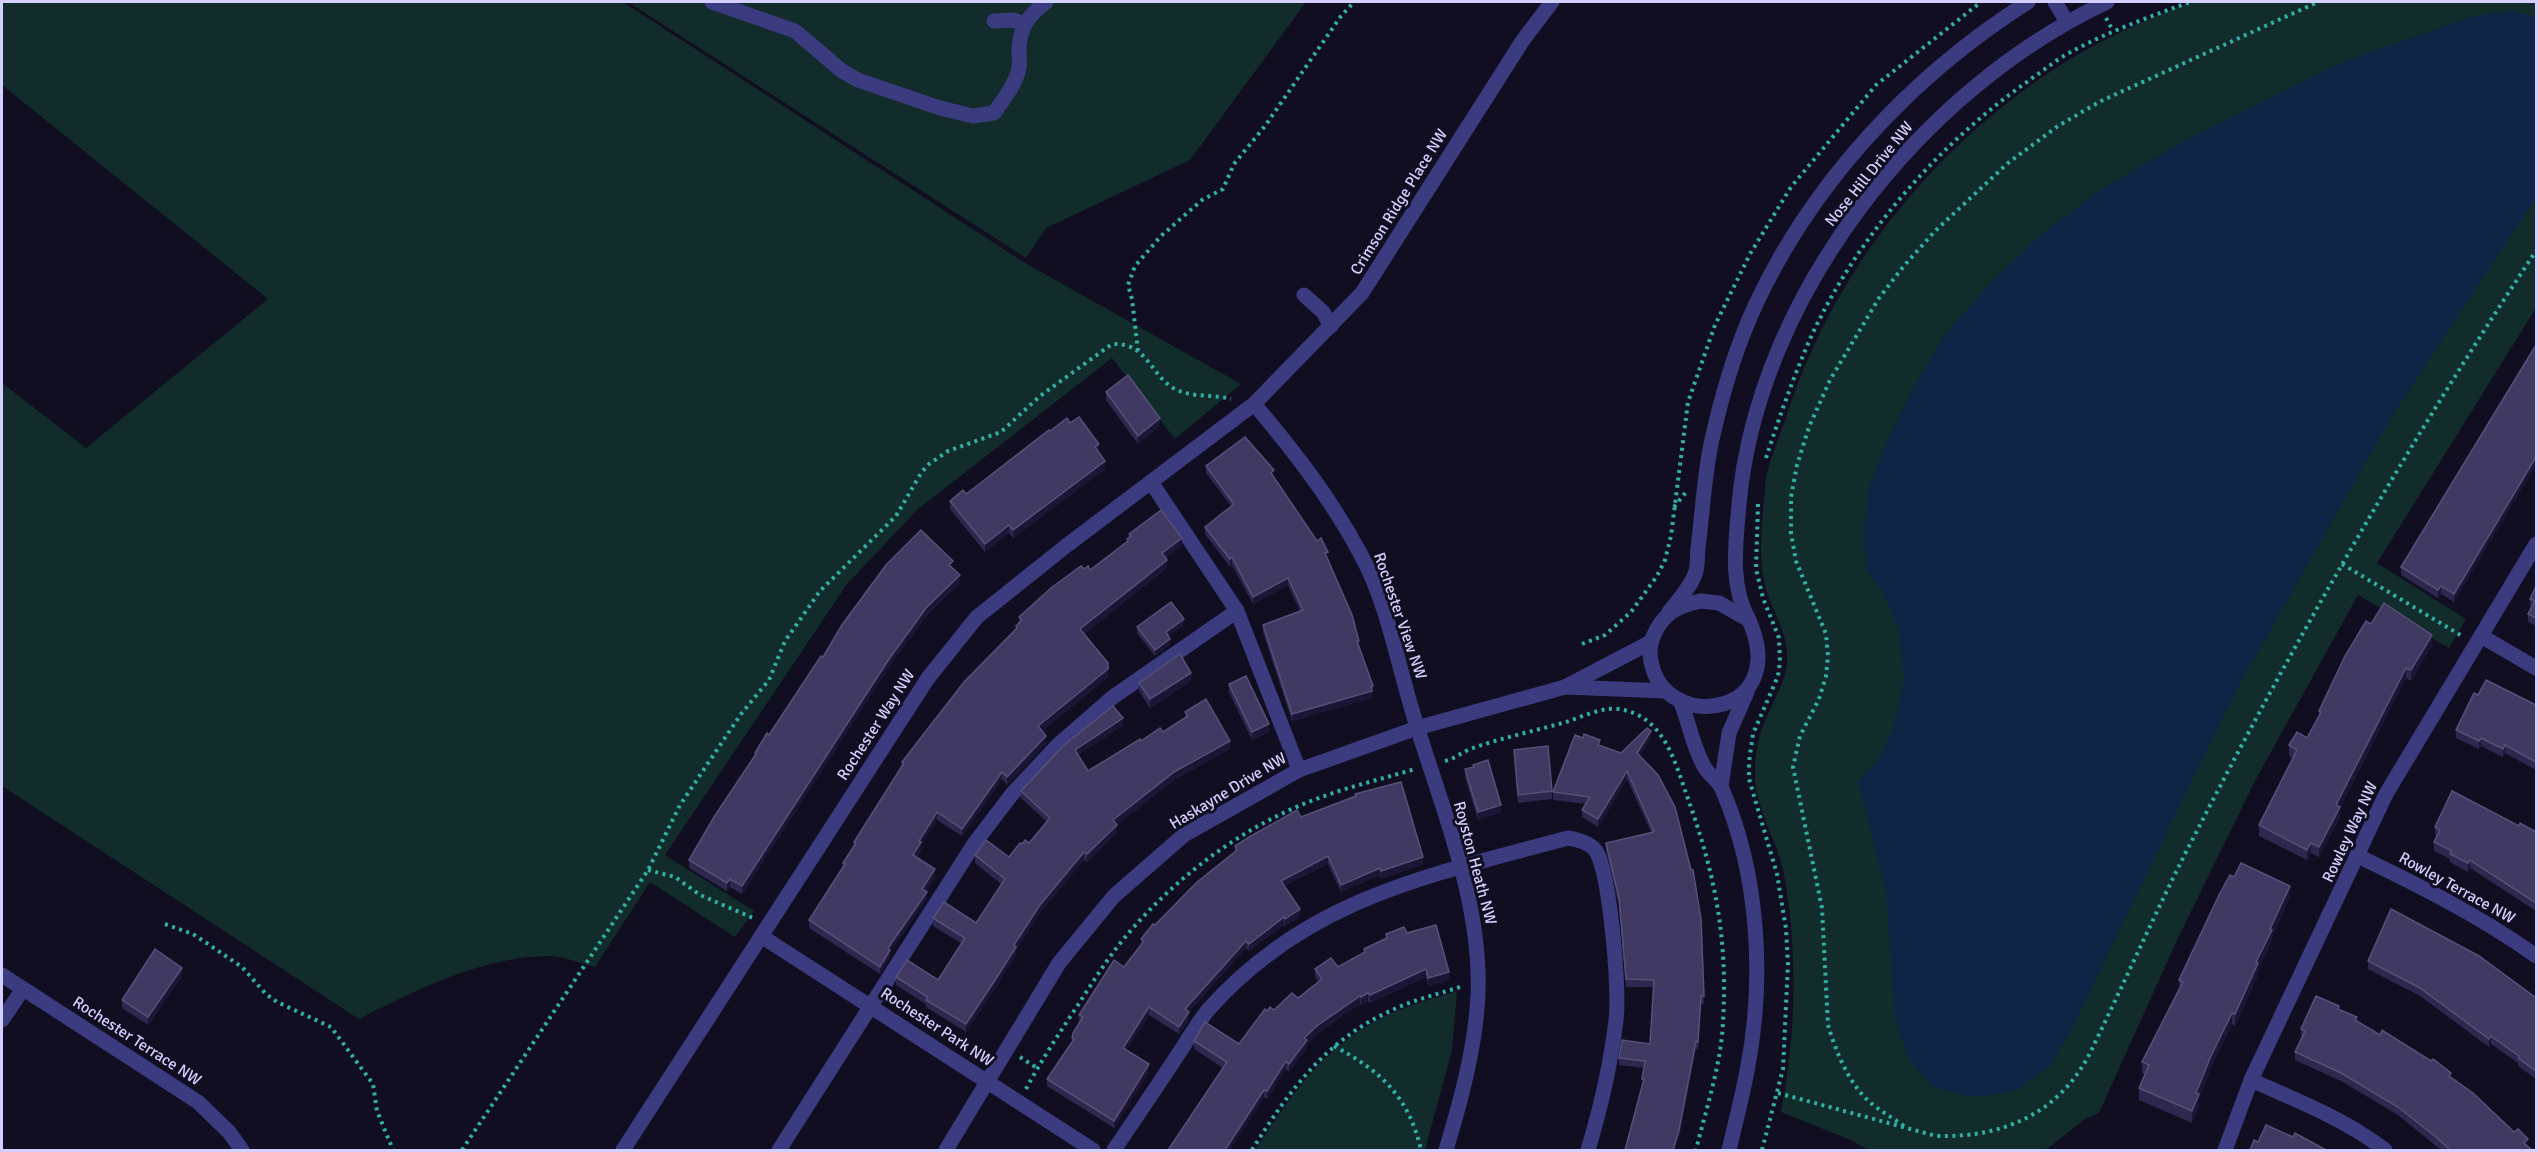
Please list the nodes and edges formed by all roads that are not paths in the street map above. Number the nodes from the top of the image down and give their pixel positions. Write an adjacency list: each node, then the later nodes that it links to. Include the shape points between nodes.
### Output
1 (712, 2): 9 (street, via 795,31 858,80 973,116 994,113 1008,92 1019,68)
2 (1046, 2): 9 (street)
3 (1552, 2): 11 (street, Crimson Ridge Place NW, via 1523,40 1362,292)
4 (2028, 2): 16 (street, Nose Hill Drive NW, via 1957,54 1889,113 1814,204 1783,253 1736,351 1707,465 1696,572)
5 (2055, 2): 8 (street)
6 (2107, 2): 8 (street, Nose Hill Drive NW)
7 (994, 21): 9 (street)
8 (2067, 22): 17 (street, Nose Hill Drive NW, via 1993,72 1936,122 1863,204 1808,290 1766,381 1745,459 1736,567 1741,603)
9 (1023, 24)
10 (1304, 295): 11 (street, via 1323,312)
11 (1331, 326): 12 (street, Crimson Ridge Place NW)
12 (1254, 404): 13 (street, Rochester Way NW); 25 (street, Rochester View NW, via 1329,499 1363,557)
13 (1151, 482): 15 (street); 30 (street, Rochester Way NW, via 977,617 928,678)
14 (2536, 544): 18 (street, Rowley Way NW)
15 (1237, 610): 26 (street); 34 (street, via 1113,697 1057,746 1012,794 974,844)
16 (1669, 612): 17 (street, via 1701,601 1719,603); 19 (street, via 1657,626)
17 (1749, 620): 21 (street, via 1760,654)
18 (2479, 640): 20 (street); 28 (street, Rowley Way NW, via 2386,794)
19 (1651, 642): 22 (street, Haskayne Drive NW); 23 (street, via 1650,660)
20 (2536, 668)
21 (1752, 682): 24 (street, via 1739,697 1719,706); 27 (street, via 1729,733)
22 (1565, 687): 23 (street, Haskayne Drive NW); 25 (street, Haskayne Drive NW)
23 (1666, 691): 24 (street)
24 (1680, 700): 27 (street, via 1705,768)
25 (1417, 728): 26 (street, Haskayne Drive NW); 29 (street, Royston Heath NW)
26 (1299, 770): 37 (street, Haskayne Drive NW, via 1184,835 1114,896 1059,963)
27 (1721, 786): 46 (street, via 1749,882 1756,940 1756,1000 1748,1069)
28 (2358, 856): 31 (street, Rowley Terrace NW, via 2430,891 2501,931); 36 (street, Rowley Way NW)
29 (1461, 867): 43 (street, via 1351,904 1292,936 1242,976 1207,1012); 44 (street, Royston Heath NW, via 1476,937 1478,996 1468,1075); 45 (street, via 1568,838 1583,841 1595,850 1601,864 1615,956 1617,1018)
30 (760, 936): 34 (street, Rochester Park NW); 39 (street, Rochester Way NW)
31 (2536, 956)
32 (2, 975): 33 (street, Rochester Terrace NW)
33 (23, 989): 35 (street); 38 (street, Rochester Terrace NW, via 198,1102)
34 (871, 1007): 37 (street, Rochester Park NW); 40 (street)
35 (2, 1020)
36 (2251, 1080): 47 (street, Rowley Way NW); 48 (street, via 2327,1114)
37 (988, 1081): 41 (street, Haskayne Drive NW); 42 (street, Rochester Park NW)
38 (242, 1150)
39 (623, 1150)
40 (779, 1150)
41 (946, 1150)
42 (1093, 1150)
43 (1114, 1150)
44 (1446, 1150)
45 (1588, 1150)
46 (1729, 1150)
47 (2225, 1150)
48 (2385, 1150)

